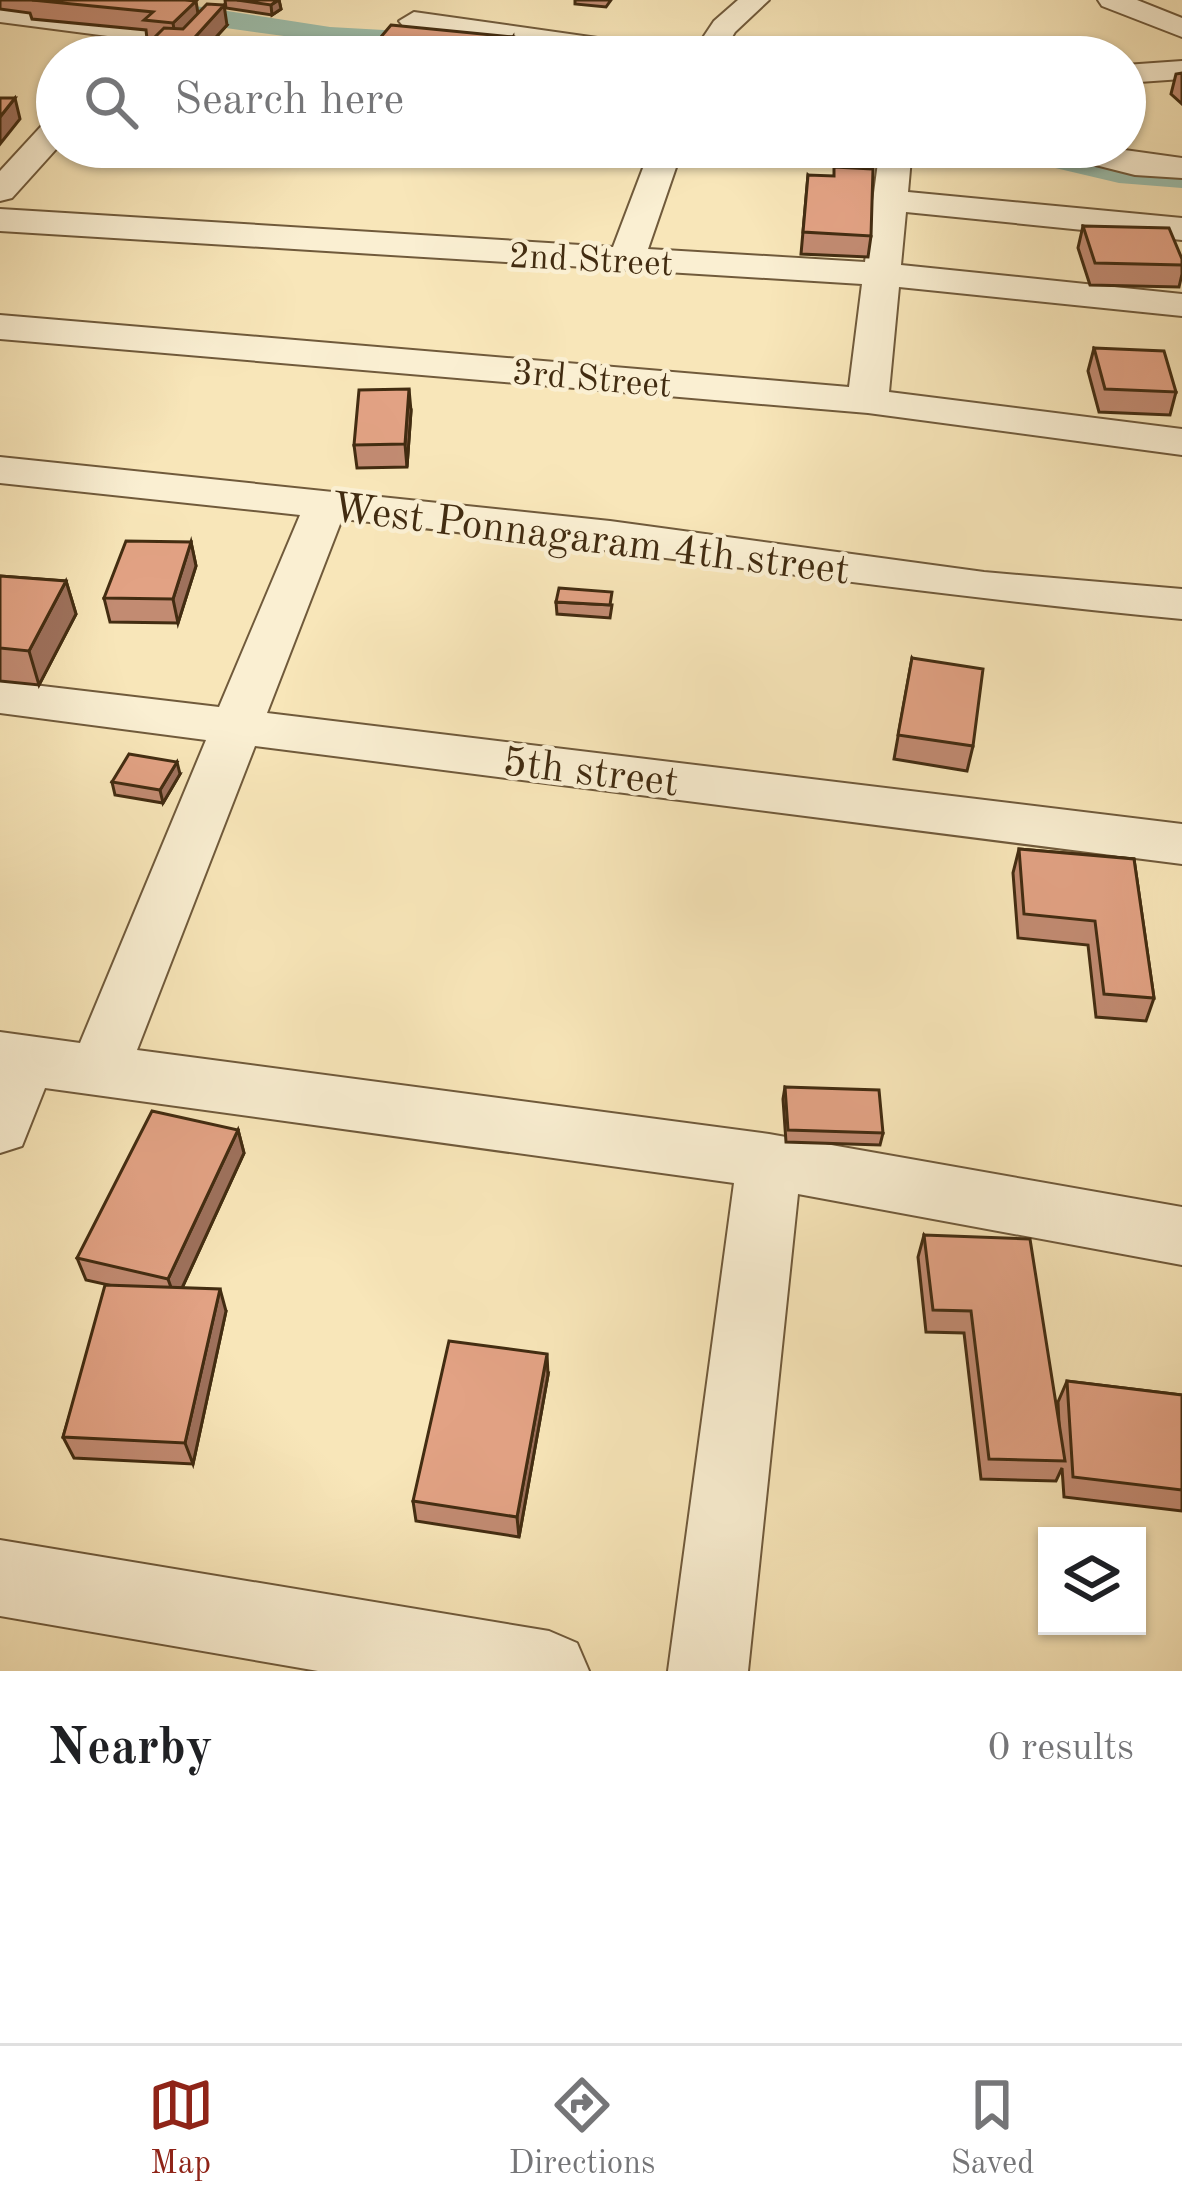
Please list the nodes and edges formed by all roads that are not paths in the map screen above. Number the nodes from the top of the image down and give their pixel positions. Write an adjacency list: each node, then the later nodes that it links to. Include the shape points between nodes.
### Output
1 (755, 0): 8 (street)
2 (1117, 1): 5 (street)
3 (0, 13): 6 (street)
4 (414, 21): 7 (street)
5 (1182, 28)
6 (140, 36)
7 (520, 36)
8 (718, 36)
9 (1182, 70): 10 (street)
10 (1146, 73)
11 (36, 138): 16 (street)
12 (1146, 166): 15 (street)
13 (659, 168): 20 (street)
14 (893, 168): 17 (street)
15 (1182, 168)
16 (0, 190)
17 (888, 200): 19 (street); 21 (street)
18 (0, 220): 20 (street, 2nd Street)
19 (1182, 230)
20 (626, 261): 21 (street, 2nd Street)
21 (879, 274): 22 (street, 2nd Street); 24 (street)
22 (1182, 304)
23 (0, 327): 24 (street, 3rd Street)
24 (868, 401): 25 (street, 3rd Street)
25 (1182, 442)
26 (0, 470): 27 (street, West Ponnagaram 4th street)
27 (326, 505): 28 (street, West Ponnagaram 4th street); 30 (street)
28 (1182, 604)
29 (0, 697): 30 (street, 5th street)
30 (237, 725): 31 (street, 5th street); 33 (street)
31 (1182, 844)
32 (12, 1058): 33 (street); 34 (street)
33 (98, 1070): 35 (street)
34 (0, 1127)
35 (769, 1162): 36 (street); 39 (street)
36 (1182, 1236)
37 (0, 1578): 38 (street)
38 (549, 1671)
39 (708, 1671)

